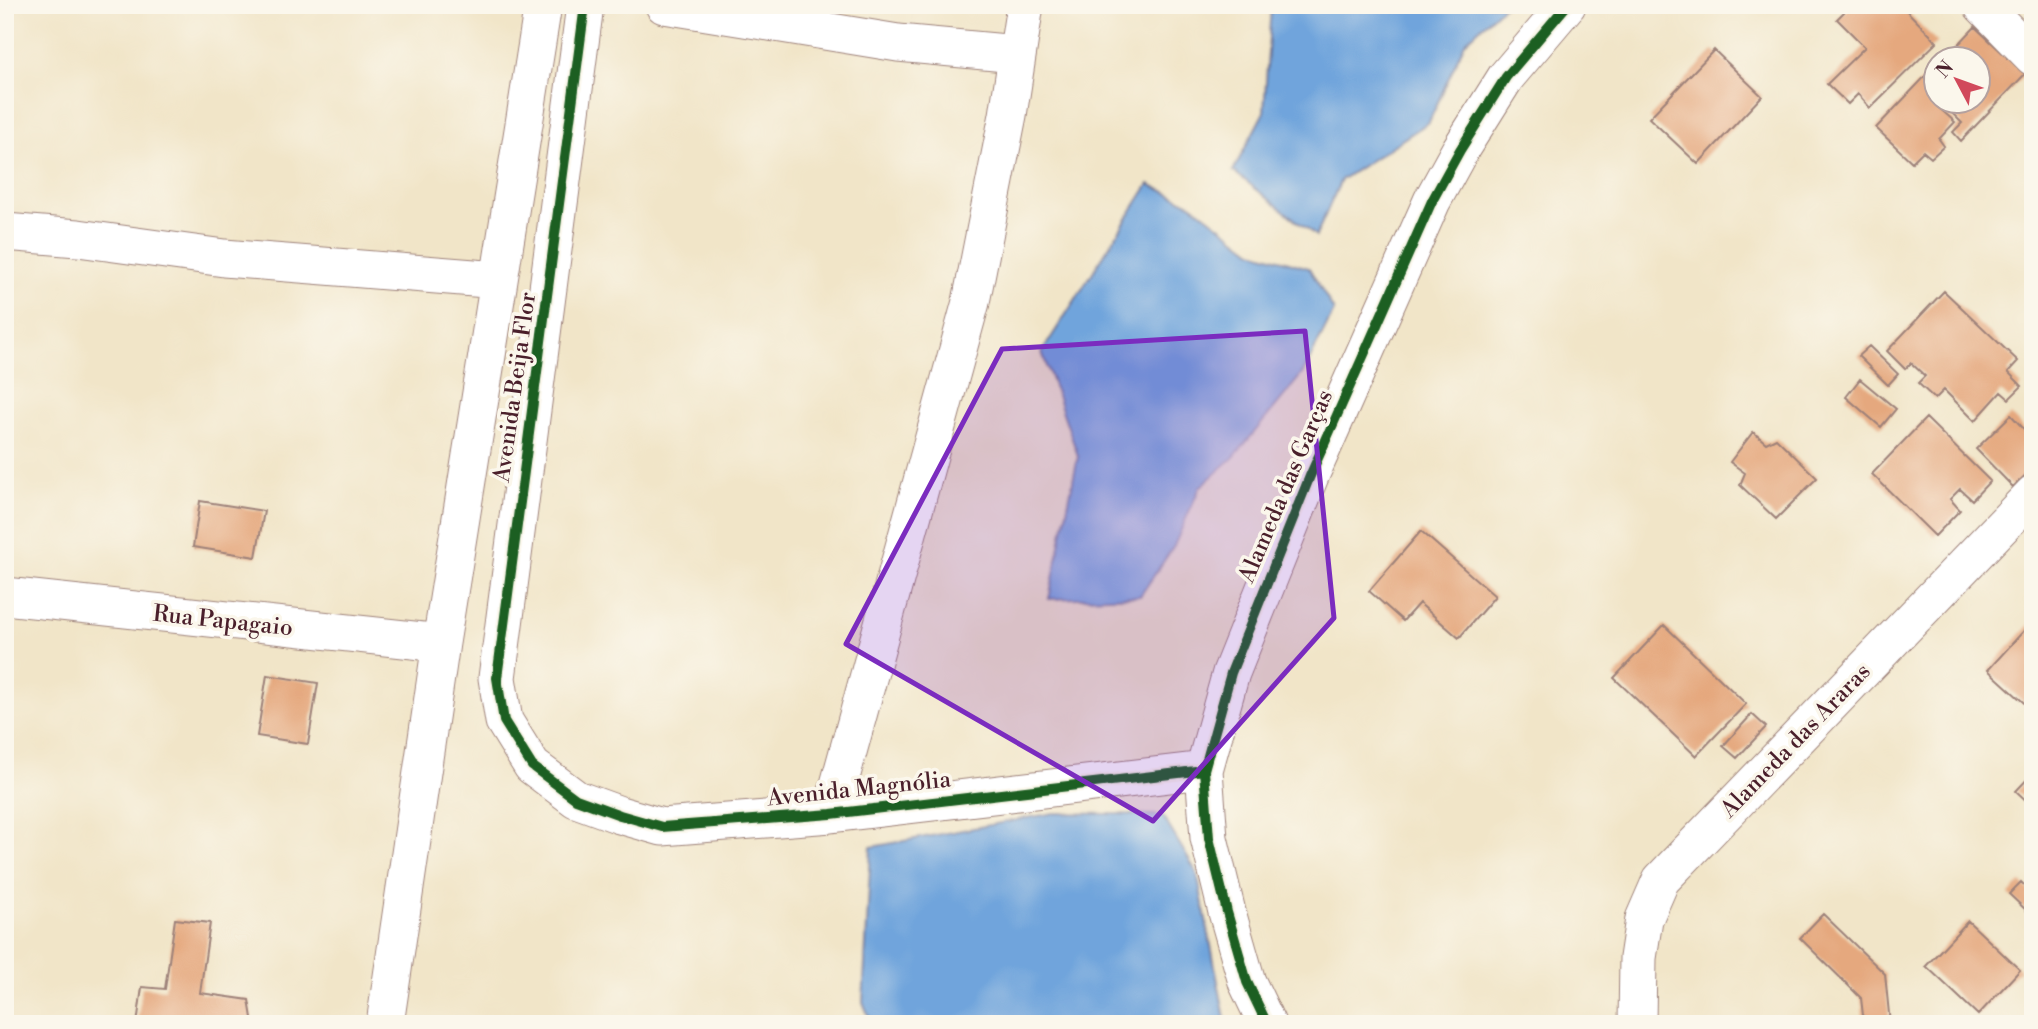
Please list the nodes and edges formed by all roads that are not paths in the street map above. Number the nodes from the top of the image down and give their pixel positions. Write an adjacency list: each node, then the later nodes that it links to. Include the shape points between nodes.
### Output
1 (543, 5): 10 (street, Avenida Beija Flor)
2 (585, 5): 14 (street, Avenida Beija Flor, via 497,678 504,722)
3 (664, 5): 7 (street, via 898,43)
4 (1025, 5): 7 (street)
5 (1567, 5): 15 (street, Alameda das Garças, via 1506,77 1432,201 1310,476 1231,673)
6 (1982, 5): 8 (street)
7 (1017, 54): 16 (street, via 971,302)
8 (2033, 57)
9 (5, 232): 10 (street, via 224,258)
10 (499, 280): 13 (street, Avenida Beija Flor)
11 (2033, 494): 19 (street, Alameda das Araras, via 1661,880 1644,919 1637,958)
12 (5, 596): 13 (street, Rua Papagaio)
13 (441, 643): 17 (street, Avenida Beija Flor)
14 (532, 766): 16 (street, Avenida Magnólia, via 576,799 662,827)
15 (1204, 770): 16 (street, Avenida Magnólia); 18 (street, Alameda das Garças, via 1209,838 1227,912 1247,982)
16 (831, 814)
17 (385, 1024)
18 (1268, 1024)
19 (1637, 1024)

